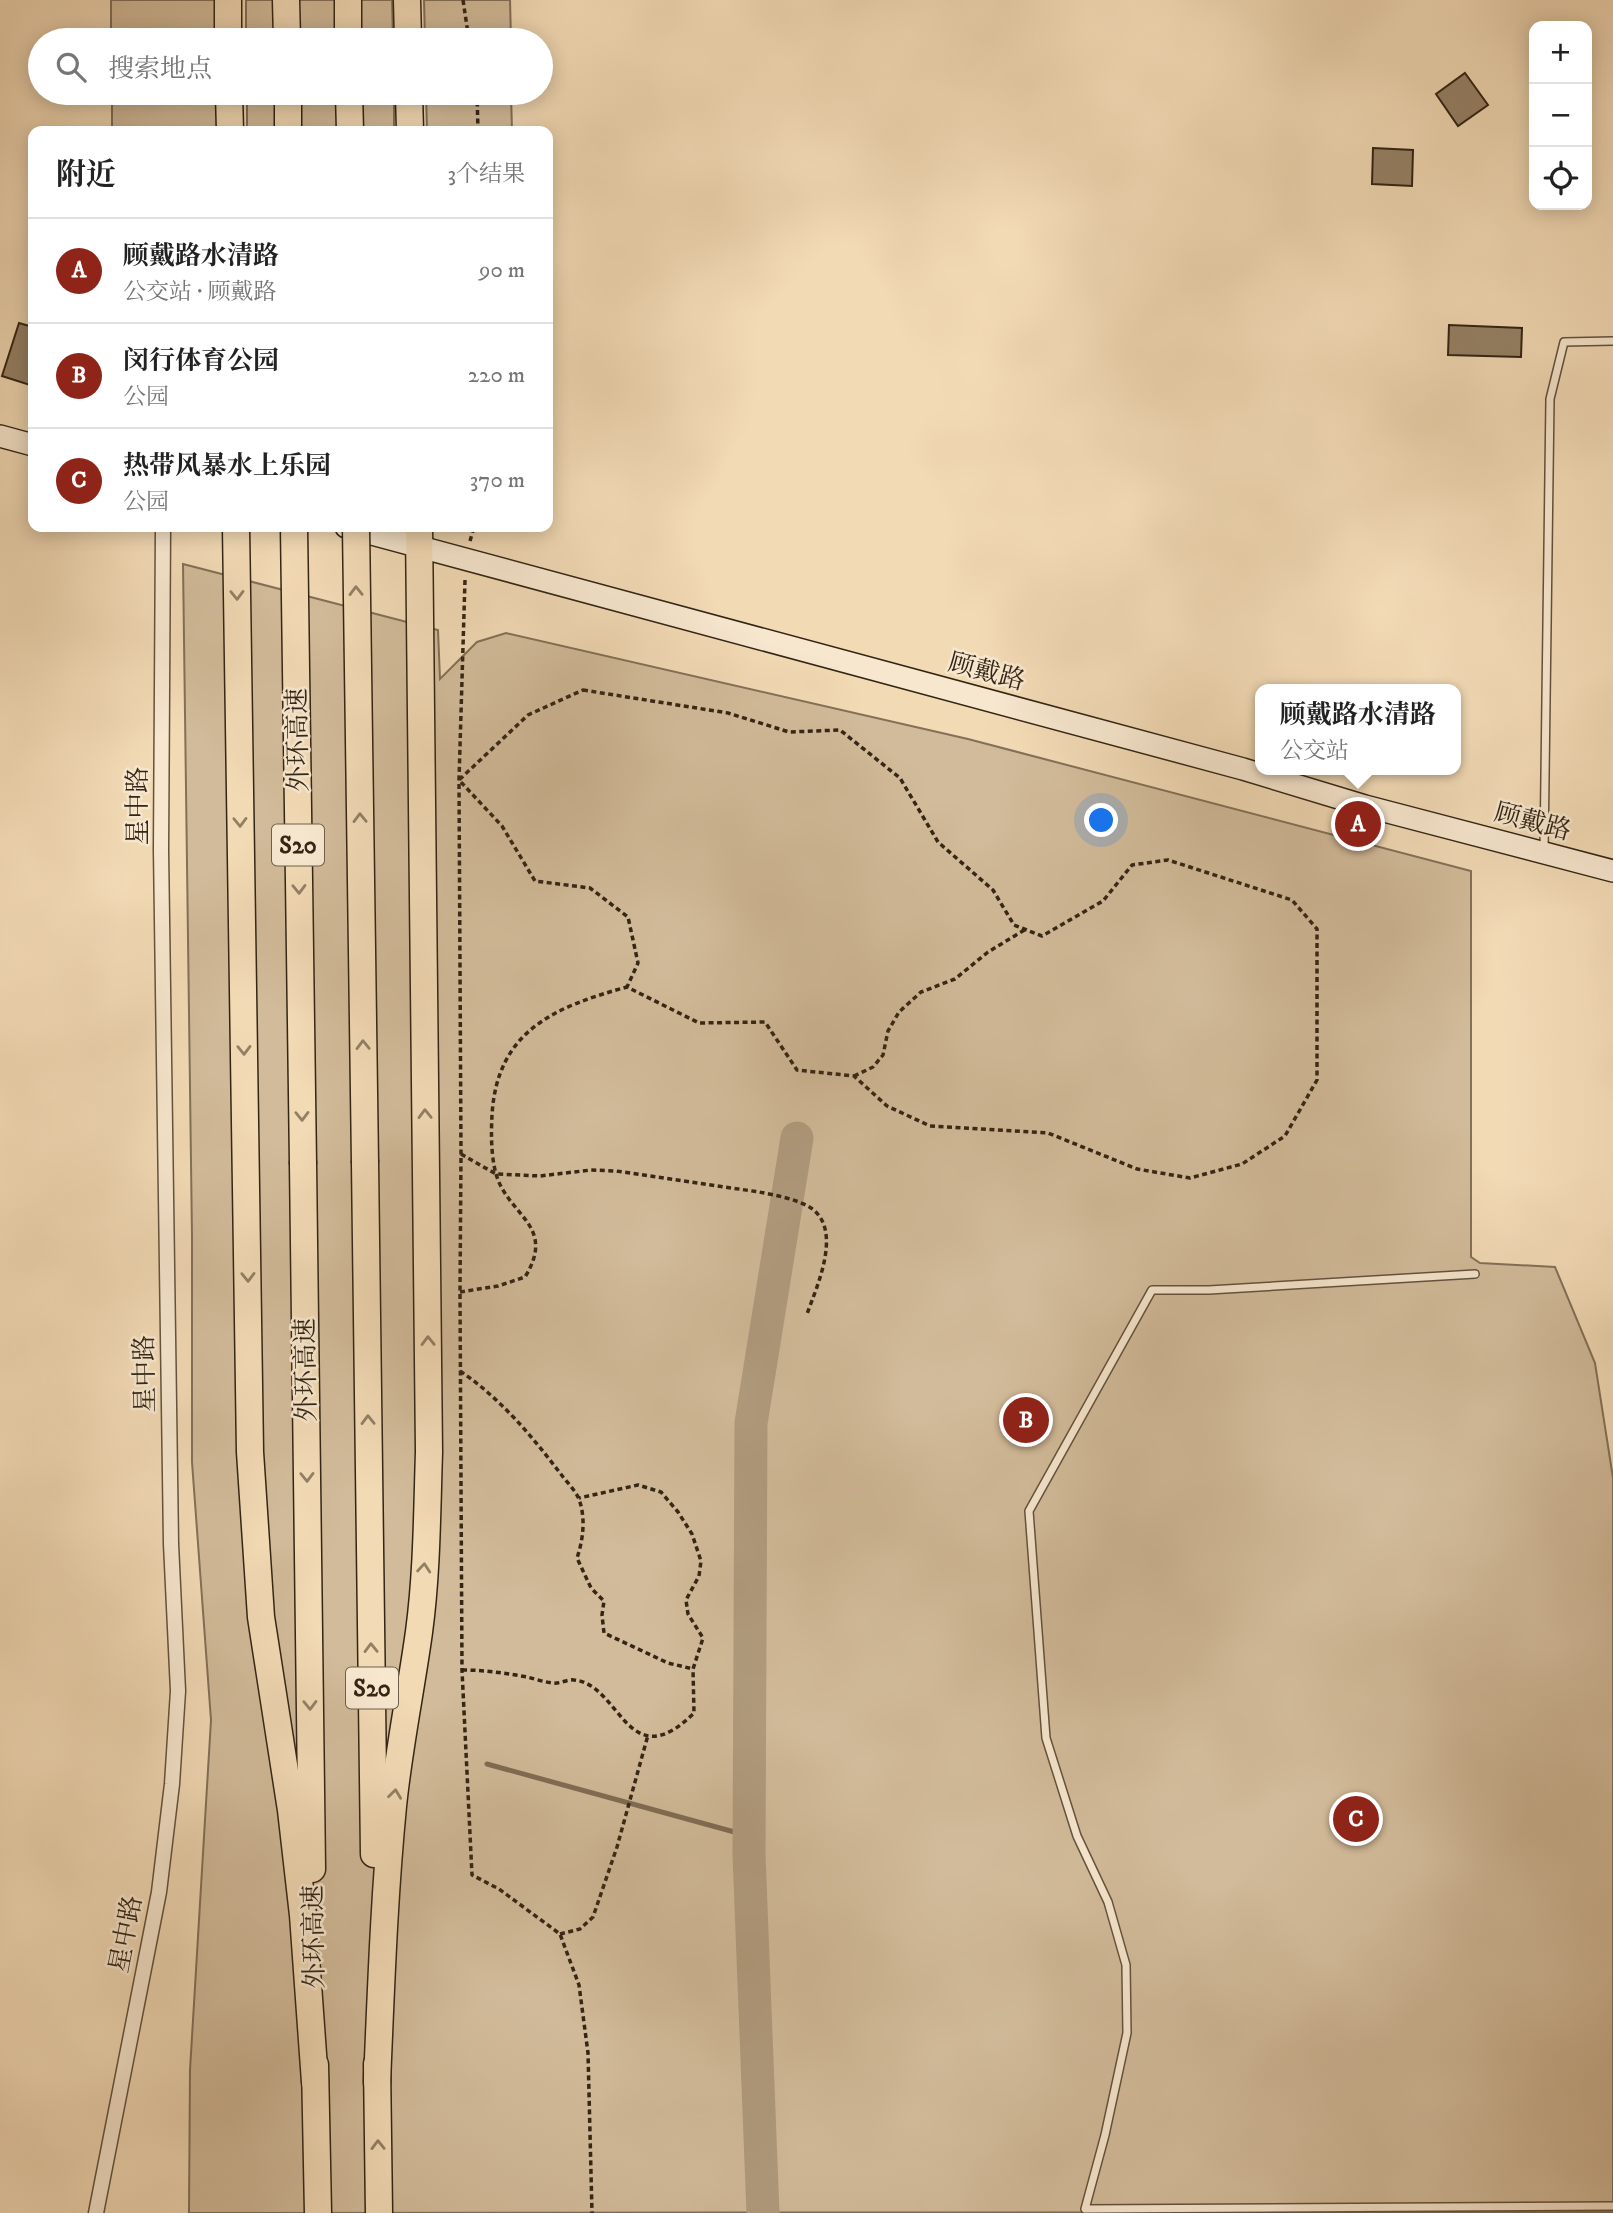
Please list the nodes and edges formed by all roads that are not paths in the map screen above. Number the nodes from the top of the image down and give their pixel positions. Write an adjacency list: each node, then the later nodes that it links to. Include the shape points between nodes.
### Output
1 (228, 0): 5 (highway)
2 (286, 0): 6 (highway)
3 (348, 0): 7 (highway)
4 (407, 0): 8 (highway)
5 (228, 28)
6 (287, 28)
7 (348, 28)
8 (408, 28)
9 (229, 105): 13 (highway)
10 (288, 105): 14 (highway)
11 (349, 105): 15 (highway)
12 (409, 105): 16 (highway)
13 (230, 126)
14 (288, 126)
15 (350, 126)
16 (410, 126)
17 (1613, 341): 28 (lane, via 1564,342 1550,399)
18 (0, 436): 19 (main road)
19 (28, 444)
20 (163, 532): 34 (street, 星中路, via 161,878 171,1531 178,1691 159,1892)
21 (236, 532): 31 (highway, one-way to 31, via 250,1452 261,1617 291,1810)
22 (294, 532): 31 (highway, 外环高速 / S20, one-way to 31, bridge)
23 (356, 532): 32 (highway, S20, one-way to 23, bridge)
24 (382, 532): 25 (main road, 顾戴路)
25 (419, 537): 26 (main road, 顾戴路, via 466,559); 32 (highway, one-way to 25, via 384,1916 404,1719 419,1631 429,1452)
26 (1255, 774)
27 (1258, 775): 28 (main road, 顾戴路)
28 (1544, 853): 29 (main road, 顾戴路)
29 (1613, 871)
30 (1475, 1274): 33 (lane, via 1152,1290 1030,1511 1046,1738 1077,1836 1108,1902 1126,1965 1127,2034 1085,2209)
31 (315, 2082): 35 (highway, 外环高速 / S20)
32 (377, 2082): 36 (highway, S20, one-way to 32)
33 (1613, 2206)
34 (96, 2213)
35 (317, 2213)
36 (379, 2213)

